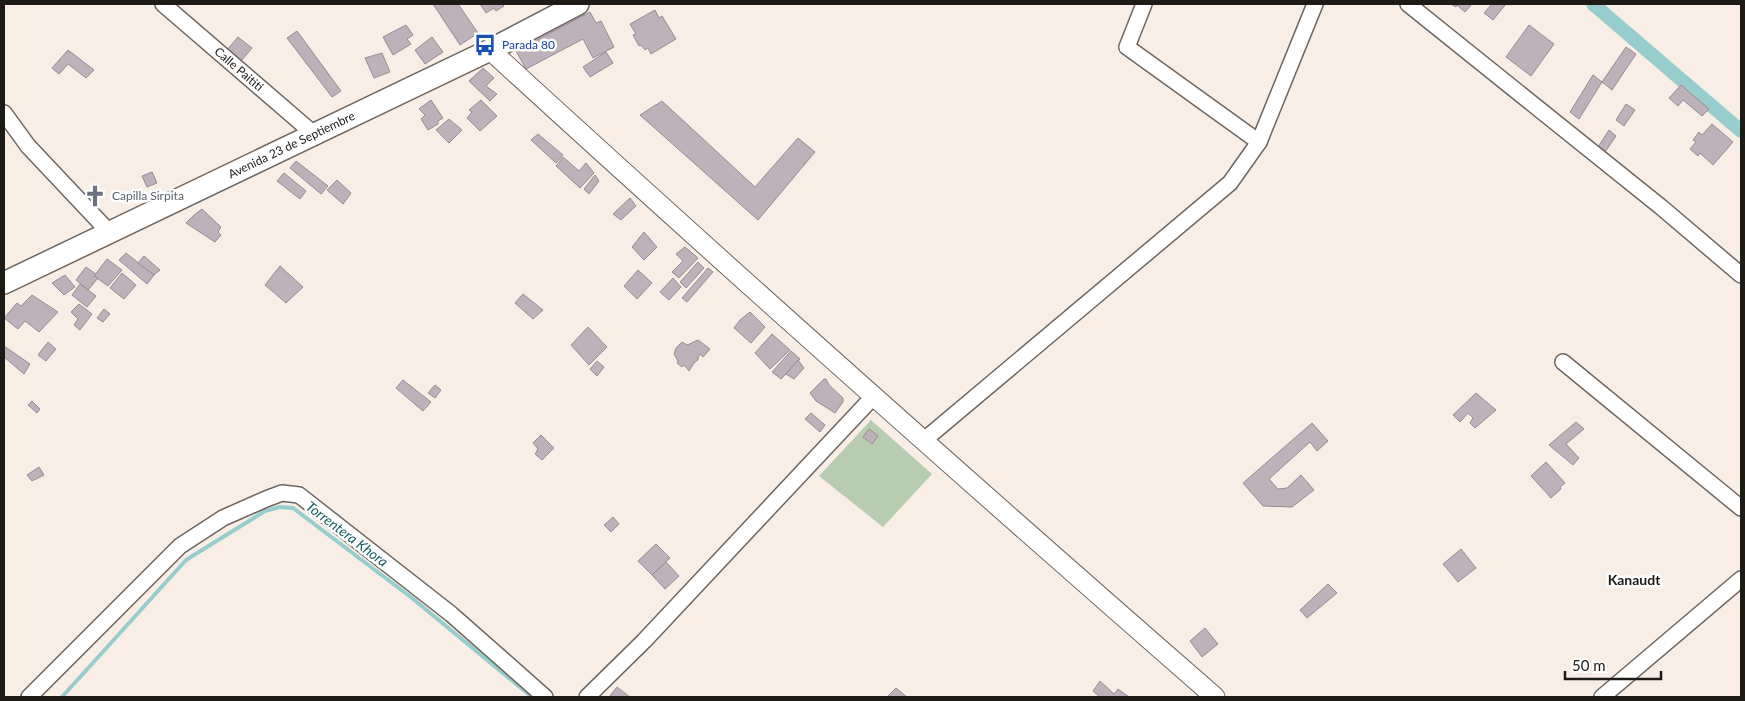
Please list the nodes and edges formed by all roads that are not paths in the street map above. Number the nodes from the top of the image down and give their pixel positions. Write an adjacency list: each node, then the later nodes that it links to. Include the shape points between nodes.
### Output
1 (163, 4): 8 (street, Calle Paititi)
2 (578, 4): 6 (main road, Avenida 23 de Septiembre)
3 (1144, 4): 9 (street, via 1127,48)
4 (1315, 4): 9 (street)
5 (1408, 4): 11 (street)
6 (490, 50): 8 (main road, Avenida 23 de Septiembre); 14 (street)
7 (4, 113): 10 (street, via 28,146)
8 (315, 135): 10 (main road, Avenida 23 de Septiembre)
9 (1259, 142): 15 (street, via 1230,183)
10 (110, 233): 12 (main road, Avenida 23 de Septiembre)
11 (1741, 275)
12 (4, 283)
13 (1563, 362): 16 (street)
14 (873, 398): 15 (street); 20 (street)
15 (923, 441): 21 (street)
16 (1741, 508)
17 (1741, 579): 22 (street)
18 (29, 697): 19 (street, via 180,546 223,518 282,493 299,495 413,582)
19 (545, 697)
20 (587, 697)
21 (1215, 697)
22 (1602, 697)

